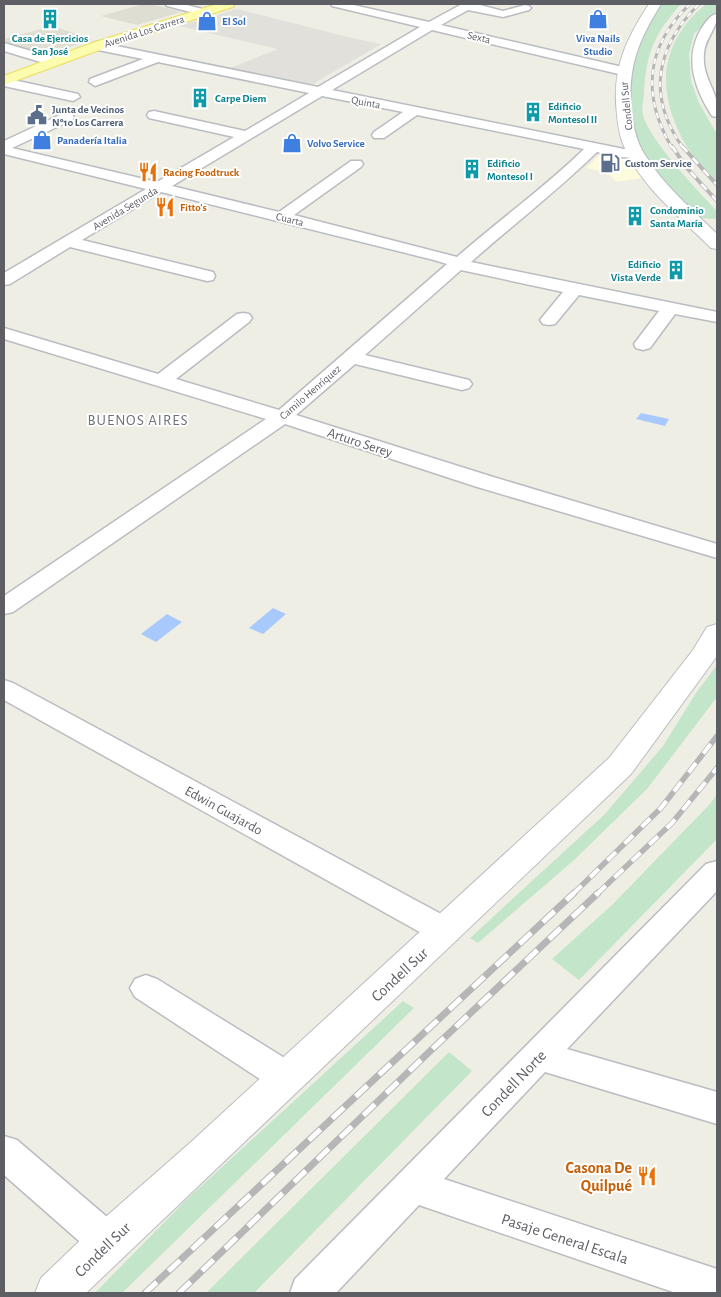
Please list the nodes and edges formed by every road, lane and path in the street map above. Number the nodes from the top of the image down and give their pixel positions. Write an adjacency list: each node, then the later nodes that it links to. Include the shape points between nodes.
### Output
1 (171, 4): 7 (street)
2 (229, 4): 7 (main road, Avenida Los Carrera)
3 (336, 4): 9 (street, Sexta)
4 (655, 4): 14 (street, Condell Sur, via 630,47)
5 (468, 5): 6 (street, via 503,14); 9 (street, Avenida Segunda)
6 (525, 8)
7 (202, 12): 10 (main road, Avenida Los Carrera)
8 (717, 16): 20 (street, via 701,39 696,56 701,83)
9 (430, 26): 14 (street, Sexta); 17 (street, Avenida Segunda)
10 (97, 46): 12 (street, Quinta); 13 (main road, Avenida Los Carrera)
11 (4, 47): 13 (street)
12 (157, 58): 16 (street); 17 (street, Quinta)
13 (54, 62): 15 (main road, Avenida Los Carrera)
14 (623, 71): 28 (street, Condell Sur, via 626,128)
15 (4, 81): 18 (street)
16 (95, 82)
17 (319, 92): 19 (street, Quinta); 23 (street, Avenida Segunda)
18 (73, 97)
19 (414, 111): 24 (street); 26 (street, Quinta)
20 (717, 113)
21 (154, 116): 23 (street)
22 (68, 117): 25 (street)
23 (245, 135): 32 (street, Avenida Segunda)
24 (379, 135)
25 (4, 146)
26 (594, 147): 28 (street, Quinta); 38 (street, Camilo Henríquez, via 558,182)
27 (4, 150): 29 (street, Cuarta)
28 (635, 153): 35 (street, Condell Sur)
29 (28, 156): 31 (street); 32 (street, Cuarta)
30 (356, 164): 33 (street)
31 (4, 168)
32 (160, 187): 33 (street, Cuarta); 36 (street, Avenida Segunda)
33 (282, 217): 38 (street, Cuarta)
34 (717, 221): 35 (street)
35 (697, 224): 37 (street, Condell Sur)
36 (69, 242): 39 (street); 40 (street, Avenida Segunda)
37 (717, 244)
38 (459, 262): 41 (street, Cuarta, via 475,269); 48 (street, Camilo Henríquez)
39 (207, 276)
40 (4, 280)
41 (575, 288): 42 (street, Cuarta); 45 (street)
42 (671, 308): 43 (street, Cuarta); 47 (street)
43 (717, 317)
44 (243, 318): 49 (street)
45 (549, 320)
46 (4, 333): 49 (street, Arturo Serey)
47 (643, 344)
48 (350, 357): 50 (street); 51 (street, Camilo Henríquez)
49 (162, 380): 51 (street, Arturo Serey)
50 (462, 384)
51 (282, 417): 52 (street, Arturo Serey); 53 (street, Camilo Henríquez)
52 (717, 551)
53 (4, 607)
54 (717, 633): 57 (street, Condell Sur, via 620,766)
55 (4, 689): 57 (street, Edwin Guajardo)
56 (717, 872): 59 (street, Condell Norte)
57 (445, 930): 60 (street, Condell Sur)
58 (146, 988): 60 (street)
59 (539, 1056): 61 (street); 63 (street, Condell Norte)
60 (287, 1078): 64 (street, Condell Sur)
61 (717, 1108)
62 (4, 1152): 64 (street)
63 (414, 1186): 65 (street, Pasaje General Escala); 67 (street, Condell Norte)
64 (108, 1242): 66 (street, Condell Sur)
65 (717, 1288)
66 (56, 1293)
67 (309, 1293)

